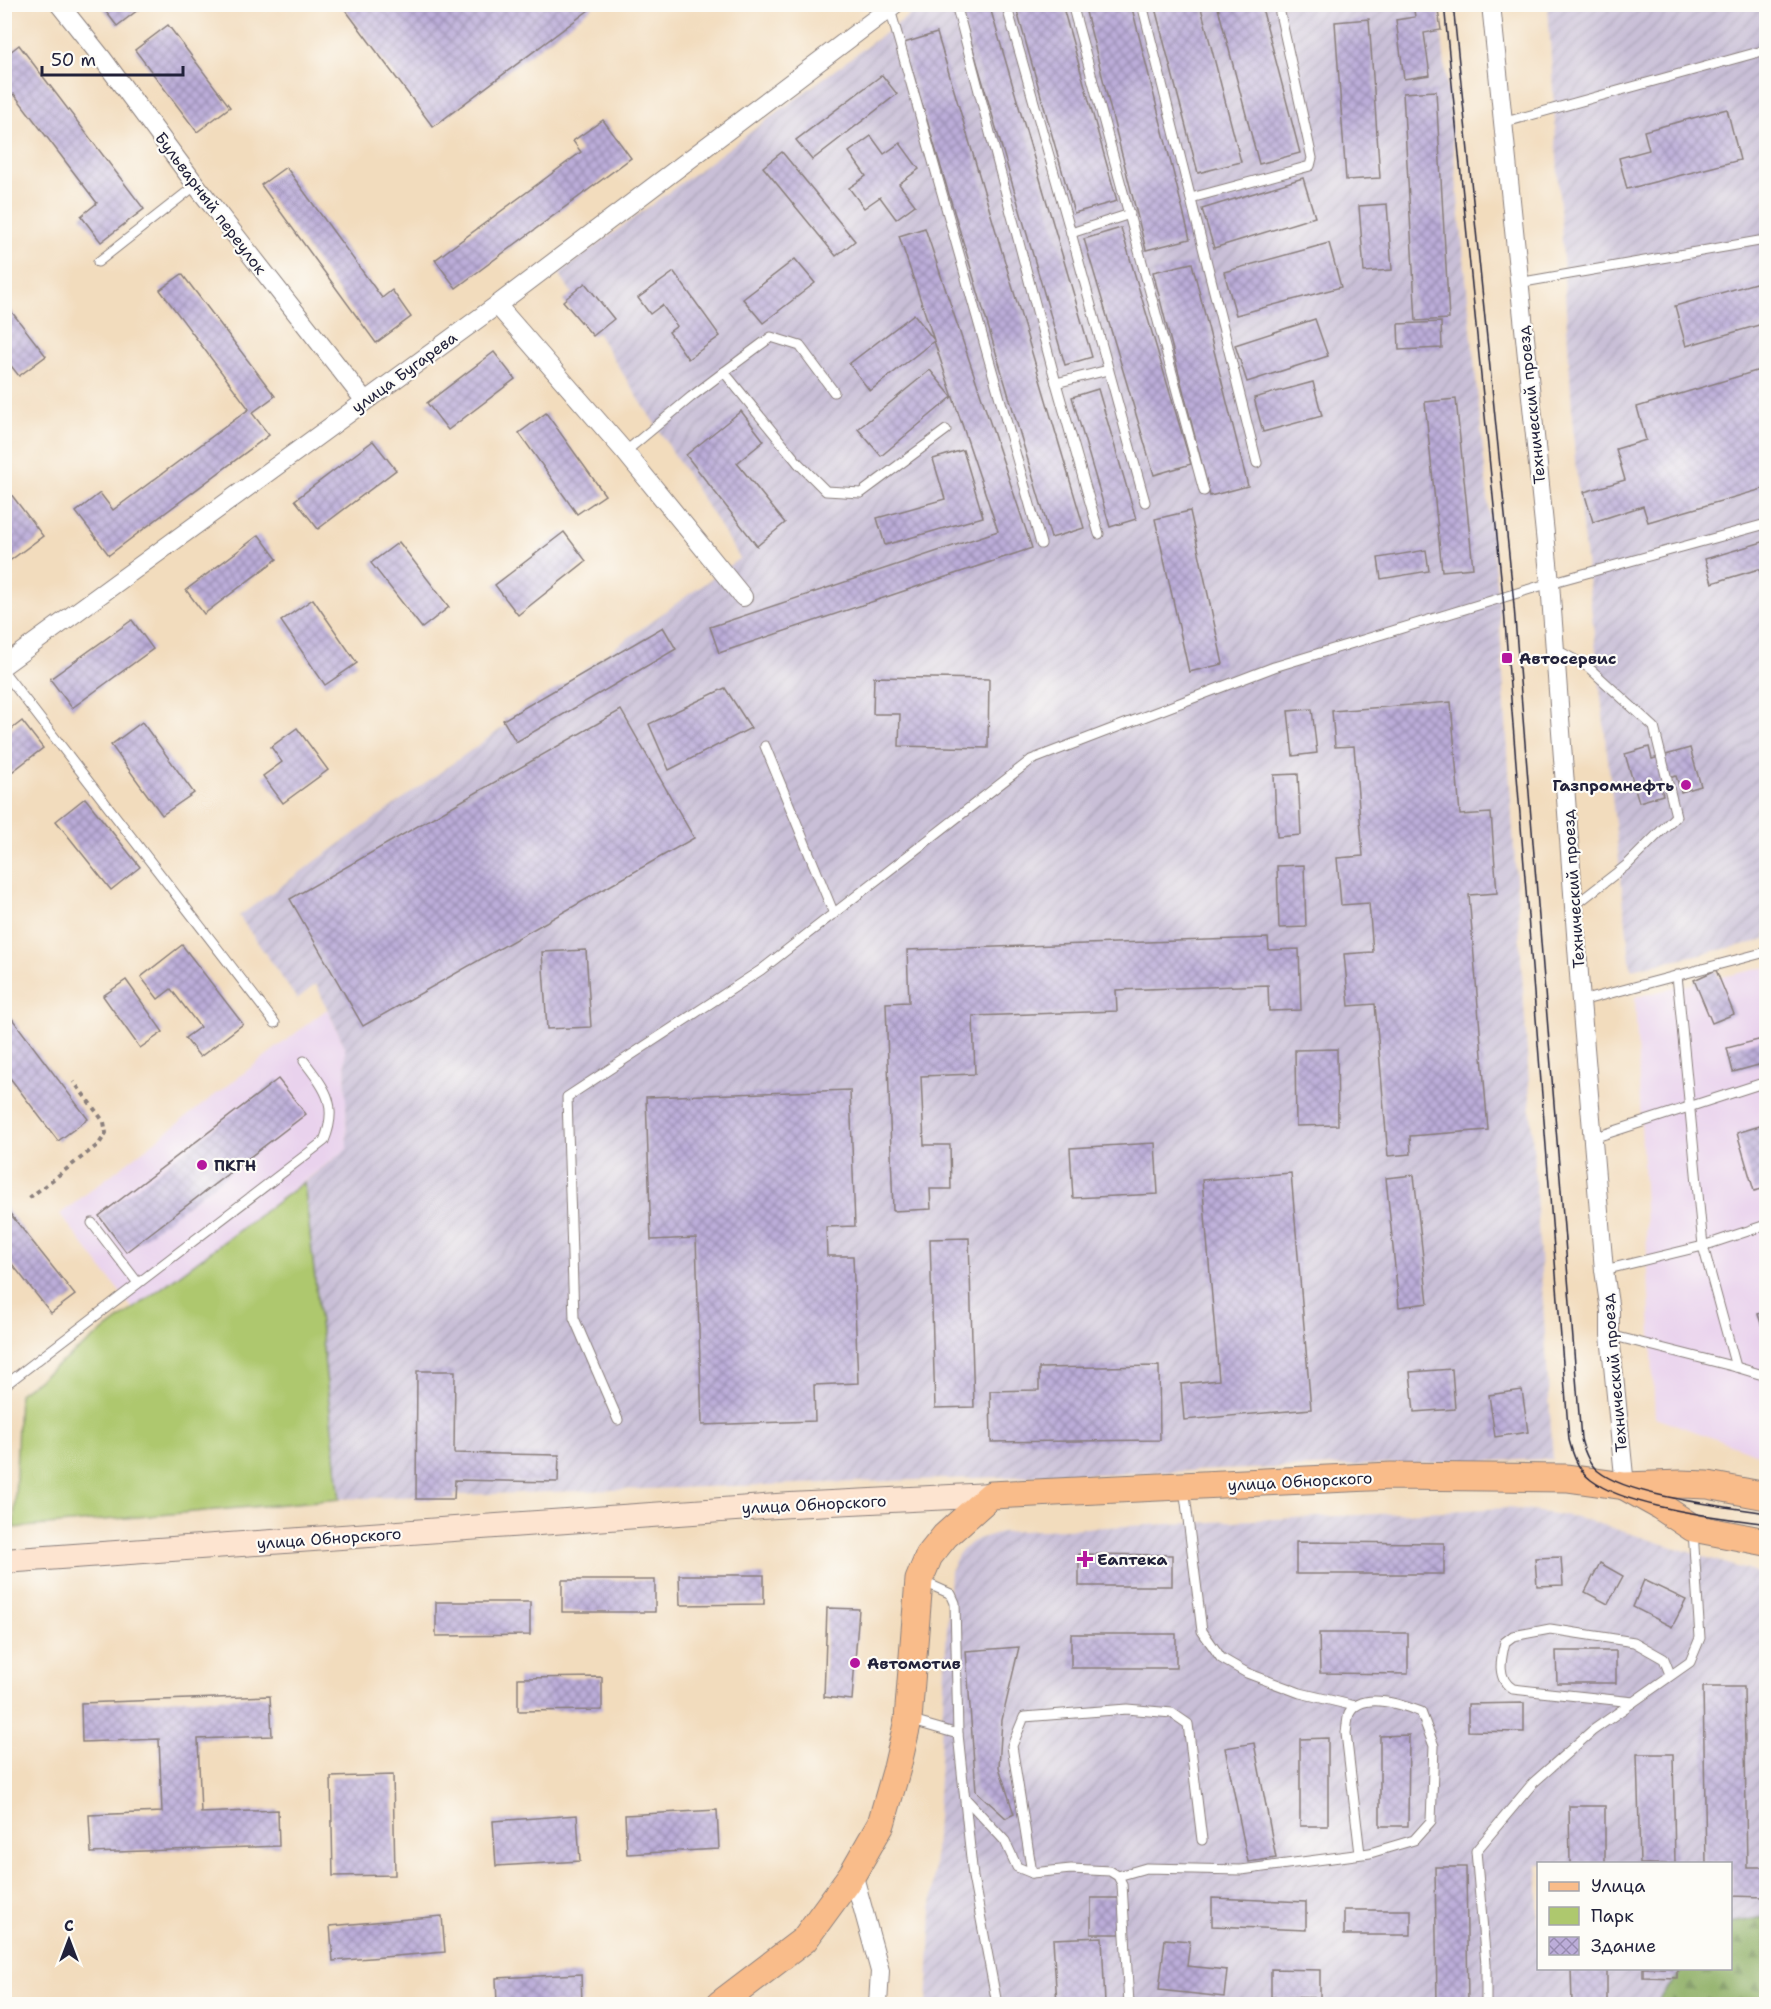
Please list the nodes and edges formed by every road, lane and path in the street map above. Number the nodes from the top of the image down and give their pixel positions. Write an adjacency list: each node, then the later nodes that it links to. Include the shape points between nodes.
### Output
1 (59, 4): 11 (street, Бульварный переулок)
2 (956, 4): 21 (lane)
3 (1006, 4): 14 (lane)
4 (1072, 4): 13 (lane)
5 (1142, 4): 12 (lane)
6 (1278, 4): 12 (lane, via 1312,158 1310,166)
7 (1491, 4): 10 (street, Технический проезд)
8 (893, 7): 18 (street, улица Бугарева); 31 (lane)
9 (1767, 50): 10 (lane)
10 (1502, 123): 17 (street, Технический проезд)
11 (196, 185): 16 (lane); 23 (street, Бульварный переулок)
12 (1191, 198): 26 (lane)
13 (1130, 214): 14 (lane); 27 (lane)
14 (1071, 233): 19 (lane)
15 (1759, 240): 17 (lane)
16 (98, 262)
17 (1518, 283): 32 (street, Технический проезд)
18 (497, 305): 23 (street, улица Бугарева); 25 (street)
19 (1108, 369): 21 (lane); 28 (lane)
20 (724, 372): 22 (lane, via 771,337 800,346); 24 (lane, via 798,463 826,491 861,494); 25 (lane)
21 (1056, 383): 30 (lane)
22 (834, 392)
23 (365, 401): 35 (street, улица Бугарева)
24 (946, 430)
25 (625, 452): 33 (street)
26 (1257, 463)
27 (1204, 491)
28 (1145, 502)
29 (1767, 525): 32 (lane)
30 (1100, 534)
31 (1041, 544)
32 (1550, 583): 34 (street, Технический проезд); 39 (lane, via 1274,667 1031,760)
33 (743, 597)
34 (1555, 649): 38 (street, Технический проезд); 38 (lane, via 1588,667 1654,727 1676,816 1628,864)
35 (4, 665)
36 (4, 672): 43 (lane)
37 (765, 746): 39 (lane)
38 (1574, 906): 42 (street, Технический проезд)
39 (834, 914): 59 (lane, via 761,970 567,1096 574,1318)
40 (1767, 952): 41 (lane)
41 (1677, 975): 42 (lane); 47 (lane)
42 (1581, 1001): 48 (street, Технический проезд)
43 (275, 1023)
44 (304, 1061): 54 (lane, via 326,1090 331,1110 324,1141)
45 (74, 1082): 49 (path, via 104,1122 106,1133 99,1144)
46 (1767, 1082): 47 (lane)
47 (1689, 1106): 48 (lane); 52 (lane)
48 (1593, 1138): 53 (street, Технический проезд)
49 (29, 1198)
50 (92, 1223): 54 (lane)
51 (1767, 1225): 52 (lane)
52 (1703, 1246): 53 (lane); 56 (lane)
53 (1605, 1270): 55 (street, Технический проезд)
54 (138, 1283): 58 (lane)
55 (1610, 1335): 56 (lane); 61 (street, Технический проезд)
56 (1736, 1366): 57 (lane)
57 (1767, 1376)
58 (4, 1386)
59 (618, 1420)
60 (1184, 1486): 61 (main road, улица Обнорского, via 1391,1476 1567,1478); 62 (main road, улица Обнорского); 70 (lane, via 1202,1631 1221,1658 1246,1673 1300,1693)
61 (1625, 1486): 63 (main road, улица Обнорского, via 1708,1485); 64 (main road, улица Обнорского)
62 (991, 1495): 66 (main road, улица Обнорского, via 779,1506); 67 (main road, via 945,1536 929,1556)
63 (1767, 1497)
64 (1693, 1528): 65 (main road, улица Обнорского); 68 (lane, via 1700,1638 1690,1662)
65 (1767, 1542)
66 (4, 1561)
67 (919, 1580): 71 (main road); 72 (lane, via 951,1594 955,1603)
68 (1670, 1674): 69 (lane); 69 (lane, via 1664,1659 1634,1642 1550,1629 1514,1636 1505,1642 1502,1675 1514,1689)
69 (1632, 1702): 83 (lane, via 1533,1783 1476,1851)
70 (1355, 1706): 75 (lane, via 1348,1715 1346,1733); 75 (lane, via 1397,1702 1421,1712 1434,1746 1431,1821 1414,1840)
71 (908, 1720): 72 (lane); 76 (main road, via 881,1824)
72 (958, 1734): 73 (lane)
73 (966, 1799): 77 (lane, via 1005,1841 1017,1868); 81 (lane, via 973,1877)
74 (1202, 1840): 77 (lane, via 1188,1724 1172,1713 1126,1709 1024,1717 1012,1746)
75 (1360, 1854): 78 (lane, via 1241,1870 1146,1868)
76 (853, 1873): 79 (main road, via 804,1940); 80 (street, via 880,1971)
77 (1032, 1873): 78 (lane, via 1071,1869 1110,1871)
78 (1118, 1876): 82 (lane, via 1122,1884)
79 (720, 2004)
80 (878, 2004)
81 (997, 2004)
82 (1129, 2004)
83 (1486, 2004)

